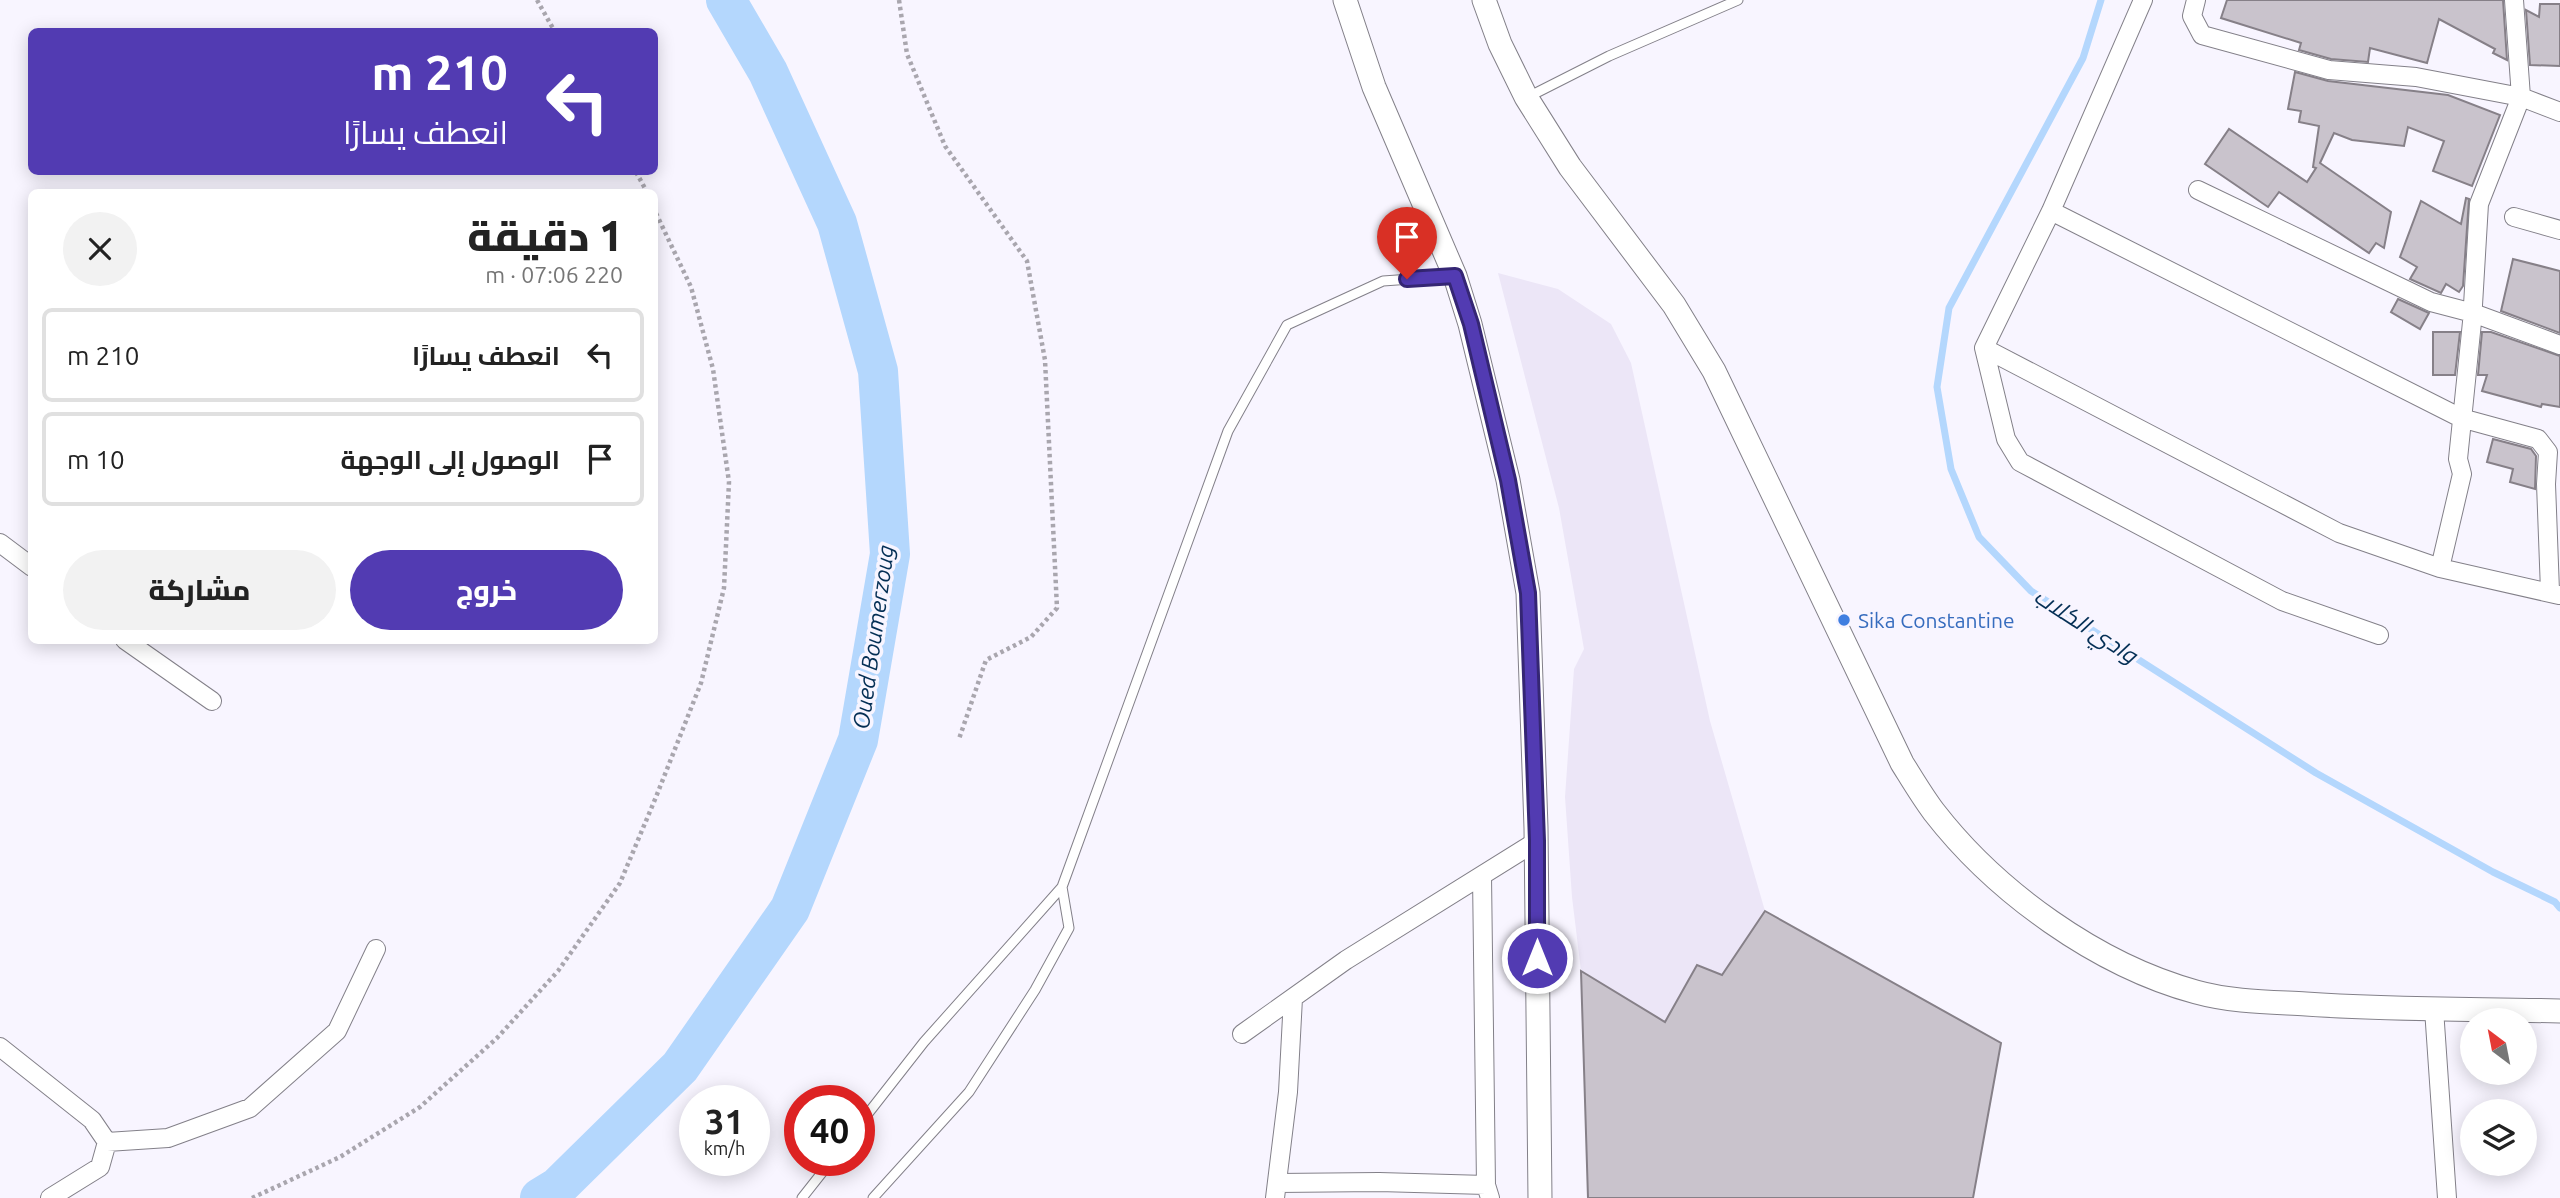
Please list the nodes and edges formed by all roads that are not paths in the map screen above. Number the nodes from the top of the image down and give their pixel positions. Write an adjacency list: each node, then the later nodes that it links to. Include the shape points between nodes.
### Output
1 (1346, 0): 14 (street, via 1374,87)
2 (1484, 0): 7 (street)
3 (1738, 0): 7 (lane)
4 (2143, 0): 11 (street)
5 (2196, 0): 8 (street, via 2192,16 2202,36 2329,70 2416,77)
6 (2514, 0): 8 (street)
7 (1526, 97): 31 (street, via 1570,167 1674,305 1713,371 1902,763 1934,811 1995,878 2083,941 2155,978 2197,992 2245,1001)
8 (2521, 97): 9 (street); 15 (street, via 2479,204)
9 (2560, 112)
10 (2198, 190): 15 (street, via 2431,302)
11 (2051, 211): 17 (street); 18 (street)
12 (2514, 217): 13 (street)
13 (2560, 230)
14 (1455, 276): 26 (street, via 1508,480 1528,593); 28 (lane, via 1383,281 1287,325 1228,431)
15 (2473, 313): 16 (street); 18 (street)
16 (2560, 345)
17 (1984, 348): 21 (street, via 2339,533); 23 (street, via 2006,439 2020,462 2282,601)
18 (2461, 418): 21 (street, via 2458,459 2462,474); 22 (street, via 2538,439 2548,452 2546,484)
19 (0, 543): 20 (street)
20 (28, 564)
21 (2440, 568): 22 (street)
22 (2555, 593)
23 (2379, 635)
24 (131, 644): 25 (street)
25 (212, 701)
26 (1537, 841): 27 (street); 43 (street)
27 (1482, 876): 30 (street); 39 (street)
28 (1062, 887): 35 (lane, via 924,1042); 42 (lane, via 1069,928 1035,990 969,1091)
29 (376, 949): 36 (street, via 337,1031 250,1108 168,1138)
30 (1293, 998): 33 (street); 38 (street)
31 (2434, 1009): 32 (street); 44 (street)
32 (2560, 1010)
33 (1242, 1034)
34 (0, 1047): 36 (street, via 92,1120)
35 (875, 1105)
36 (107, 1142): 40 (street, via 100,1167)
37 (819, 1176): 41 (lane)
38 (1277, 1190): 39 (street, via 1379,1182)
39 (1488, 1191)
40 (50, 1198)
41 (802, 1198)
42 (873, 1198)
43 (1540, 1198)
44 (2448, 1198)

